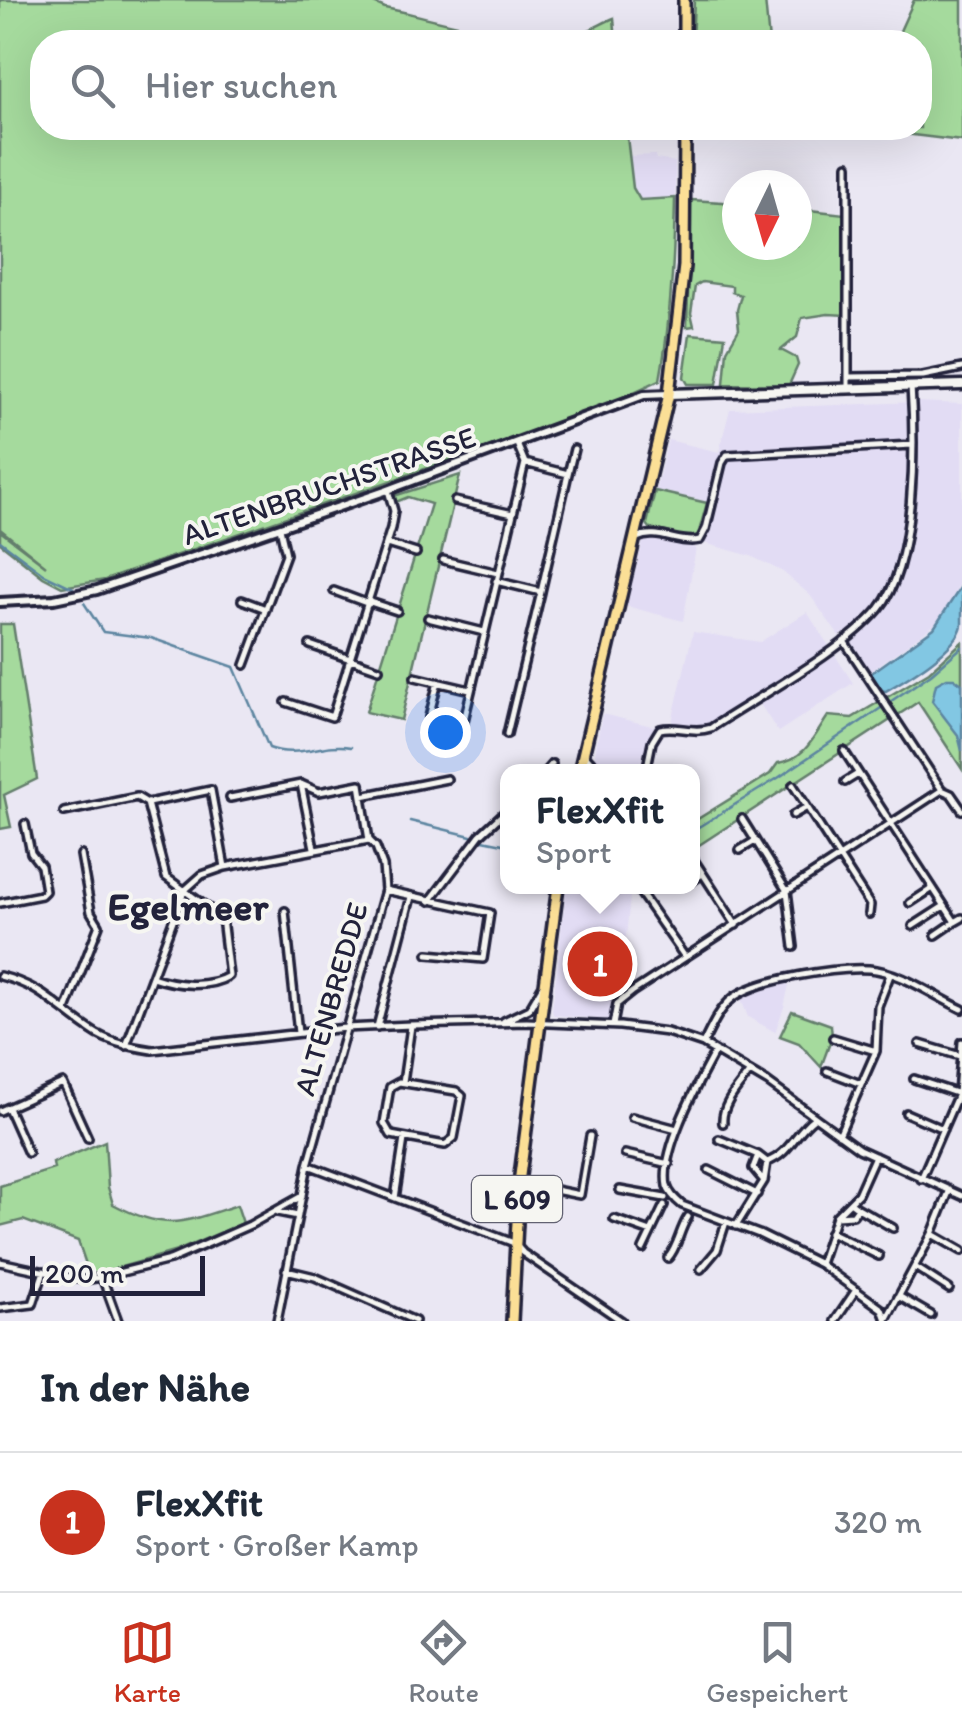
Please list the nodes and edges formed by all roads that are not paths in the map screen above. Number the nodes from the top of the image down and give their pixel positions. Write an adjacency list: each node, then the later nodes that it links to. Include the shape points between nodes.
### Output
1 (684, 0): 2 (main road)
2 (684, 30)
3 (685, 140): 9 (main road, via 684,266)
4 (848, 165): 6 (street)
5 (962, 368): 6 (street)
6 (848, 383): 8 (main road); 9 (main road)
7 (962, 385): 8 (main road)
8 (911, 386): 11 (street)
9 (668, 394): 10 (street, ALTENBRUCHSTRASSE, via 644,396); 18 (main road)
10 (517, 444): 13 (street); 15 (street, ALTENBRUCHSTRASSE)
11 (912, 445): 20 (street, via 727,454 700,540); 36 (street, via 900,568 880,608)
12 (574, 449): 14 (street)
13 (525, 463): 14 (street); 17 (street)
14 (568, 474): 28 (street)
15 (388, 490): 19 (street, ALTENBRUCHSTRASSE); 22 (street, via 394,511)
16 (455, 501): 17 (street)
17 (513, 514): 25 (street)
18 (639, 520): 20 (street); 21 (main road)
19 (280, 528): 30 (street, ALTENBRUCHSTRASSE, via 84,593); 32 (street, via 286,554)
20 (654, 534): 21 (street)
21 (634, 540): 49 (main road)
22 (386, 544): 23 (street); 31 (street)
23 (416, 553)
24 (442, 560): 25 (street)
25 (498, 573): 26 (street)
26 (496, 581): 28 (street); 35 (street)
27 (334, 592): 31 (street)
28 (540, 592): 47 (street)
29 (242, 600): 32 (street)
30 (0, 602)
31 (370, 603): 33 (street); 38 (street)
32 (266, 609): 39 (street)
33 (397, 611)
34 (428, 618): 35 (street)
35 (484, 632): 43 (street)
36 (844, 641): 52 (street, via 710,728 660,730); 58 (street)
37 (310, 645): 38 (street)
38 (352, 659): 40 (street); 44 (street, via 332,717)
39 (245, 665)
40 (380, 669)
41 (415, 677): 42 (street)
42 (438, 682): 43 (street); 45 (street)
43 (471, 690): 46 (street)
44 (286, 702)
45 (429, 717)
46 (463, 725)
47 (507, 734)
48 (844, 751): 53 (street)
49 (584, 753): 50 (main road); 51 (street)
50 (582, 764)
51 (596, 764)
52 (648, 764)
53 (858, 774): 55 (street); 69 (street)
54 (446, 779): 59 (street)
55 (845, 782)
56 (301, 784): 59 (street, via 319,792 360,784); 60 (street); 72 (street)
57 (793, 785): 62 (street)
58 (942, 790): 63 (street); 69 (street)
59 (362, 796): 70 (street)
60 (230, 798)
61 (147, 803): 64 (street, via 137,797); 76 (street, via 211,790); 82 (street, via 166,876)
62 (807, 807): 65 (street); 75 (street)
63 (962, 810)
64 (64, 812)
65 (793, 815)
66 (500, 817): 86 (street)
67 (742, 819): 71 (street)
68 (25, 824): 88 (street, via 45,891)
69 (891, 824): 75 (street); 79 (street)
70 (368, 840): 72 (street); 80 (street, via 383,866)
71 (755, 841): 73 (street); 81 (street)
72 (314, 848): 76 (street)
73 (740, 850)
74 (81, 855): 104 (street, via 91,912 100,925)
75 (839, 858): 81 (street); 91 (street, via 870,905)
76 (224, 866): 82 (street)
77 (700, 868): 78 (street)
78 (701, 875): 93 (street)
79 (933, 888): 87 (street); 89 (street)
80 (385, 890): 85 (street, ALTENBREDDE); 110 (street, ALTENBREDDE)
81 (787, 890): 93 (street); 96 (street)
82 (184, 891): 101 (street); 101 (street, via 222,918 229,976 177,985)
83 (557, 894): 102 (main road, L 609)
84 (641, 894): 98 (street)
85 (411, 898): 86 (street, ALTENBREDDE); 109 (street)
86 (430, 901): 97 (street, ALTENBREDDE, via 486,910 492,920 480,960)
87 (910, 903)
88 (0, 904)
89 (944, 906): 92 (street); 94 (street)
90 (286, 911): 111 (street)
91 (869, 914)
92 (959, 920): 95 (street)
93 (736, 925): 98 (street)
94 (913, 926)
95 (936, 935)
96 (794, 947)
97 (428, 954)
98 (685, 957): 107 (street, via 617,1004)
99 (890, 974): 103 (street); 114 (street, via 870,969 755,987 723,1008); 117 (street, via 878,1006)
100 (0, 976): 104 (street, via 36,987)
101 (152, 977): 116 (street)
102 (545, 982): 105 (street, via 529,1010); 106 (main road, L 609)
103 (961, 1007)
104 (66, 1010): 116 (street)
105 (501, 1022): 106 (street); 108 (street)
106 (540, 1023): 107 (street); 149 (main road, L 609)
107 (613, 1025): 114 (street)
108 (411, 1026): 109 (street); 123 (street)
109 (377, 1027): 110 (street)
110 (345, 1028): 111 (street); 144 (street, ALTENBREDDE)
111 (298, 1033): 116 (street, via 166,1050)
112 (833, 1038): 117 (street)
113 (962, 1042): 119 (street)
114 (703, 1044): 118 (street)
115 (920, 1044): 119 (street)
116 (126, 1046)
117 (876, 1051): 124 (street)
118 (714, 1053): 121 (street); 132 (street)
119 (962, 1056): 125 (street)
120 (827, 1071): 124 (street)
121 (749, 1072): 130 (street); 131 (street, via 727,1104)
122 (914, 1079): 125 (street)
123 (404, 1082): 137 (street, via 390,1087 384,1123); 137 (street, via 462,1096 454,1138 446,1145)
124 (861, 1084): 134 (street)
125 (960, 1094): 133 (street)
126 (8, 1108): 127 (street); 136 (street, via 62,1083); 139 (street)
127 (0, 1112)
128 (906, 1113): 133 (street)
129 (632, 1117): 132 (street)
130 (814, 1118): 134 (street); 143 (street, via 783,1156)
131 (723, 1123)
132 (677, 1129): 145 (street)
133 (943, 1129): 147 (street)
134 (839, 1135): 142 (street)
135 (590, 1136): 149 (street, via 580,1196)
136 (88, 1138)
137 (404, 1139): 155 (street)
138 (719, 1140): 141 (street)
139 (28, 1153)
140 (625, 1154): 145 (street)
141 (758, 1155): 143 (street); 148 (street, via 753,1168)
142 (875, 1156): 147 (street); 156 (street)
143 (767, 1162): 148 (street)
144 (308, 1164): 153 (street, ALTENBREDDE); 155 (street)
145 (669, 1164): 163 (street, via 667,1186 674,1197)
146 (709, 1170): 152 (street)
147 (921, 1179): 151 (street)
148 (764, 1181): 152 (street)
149 (519, 1182): 169 (main road, L 609)
150 (620, 1190): 166 (street, via 665,1202)
151 (949, 1192): 154 (street); 168 (street)
152 (757, 1194): 164 (street)
153 (302, 1196): 158 (street); 159 (street, ALTENBREDDE)
154 (962, 1196)
155 (395, 1198): 169 (street)
156 (850, 1202): 157 (street); 160 (street)
157 (858, 1208): 160 (street); 165 (street)
158 (275, 1211): 159 (street); 180 (street, via 170,1260)
159 (298, 1216): 178 (street, ALTENBREDDE)
160 (836, 1216): 167 (street)
161 (688, 1218): 173 (street)
162 (614, 1219): 166 (street)
163 (726, 1222): 164 (street); 177 (street, via 717,1250)
164 (736, 1226): 175 (street)
165 (893, 1228)
166 (651, 1232): 170 (street)
167 (830, 1232): 172 (street); 175 (street)
168 (932, 1234): 171 (street); 176 (street)
169 (514, 1243): 190 (main road, L 609); 191 (street)
170 (643, 1248)
171 (962, 1251)
172 (879, 1256)
173 (668, 1258)
174 (0, 1262): 179 (street)
175 (820, 1264): 182 (street)
176 (915, 1267): 181 (street); 183 (street)
177 (701, 1269)
178 (286, 1270): 188 (street, ALTENBREDDE); 189 (street)
179 (44, 1271): 180 (street); 184 (street, via 33,1304)
180 (102, 1277): 187 (street)
181 (949, 1289)
182 (856, 1290): 186 (street); 192 (street)
183 (900, 1298): 185 (street); 186 (street)
184 (0, 1308)
185 (932, 1315)
186 (886, 1320)
187 (118, 1321)
188 (276, 1321)
189 (415, 1321)
190 (512, 1321)
191 (622, 1321)
192 (836, 1321)

